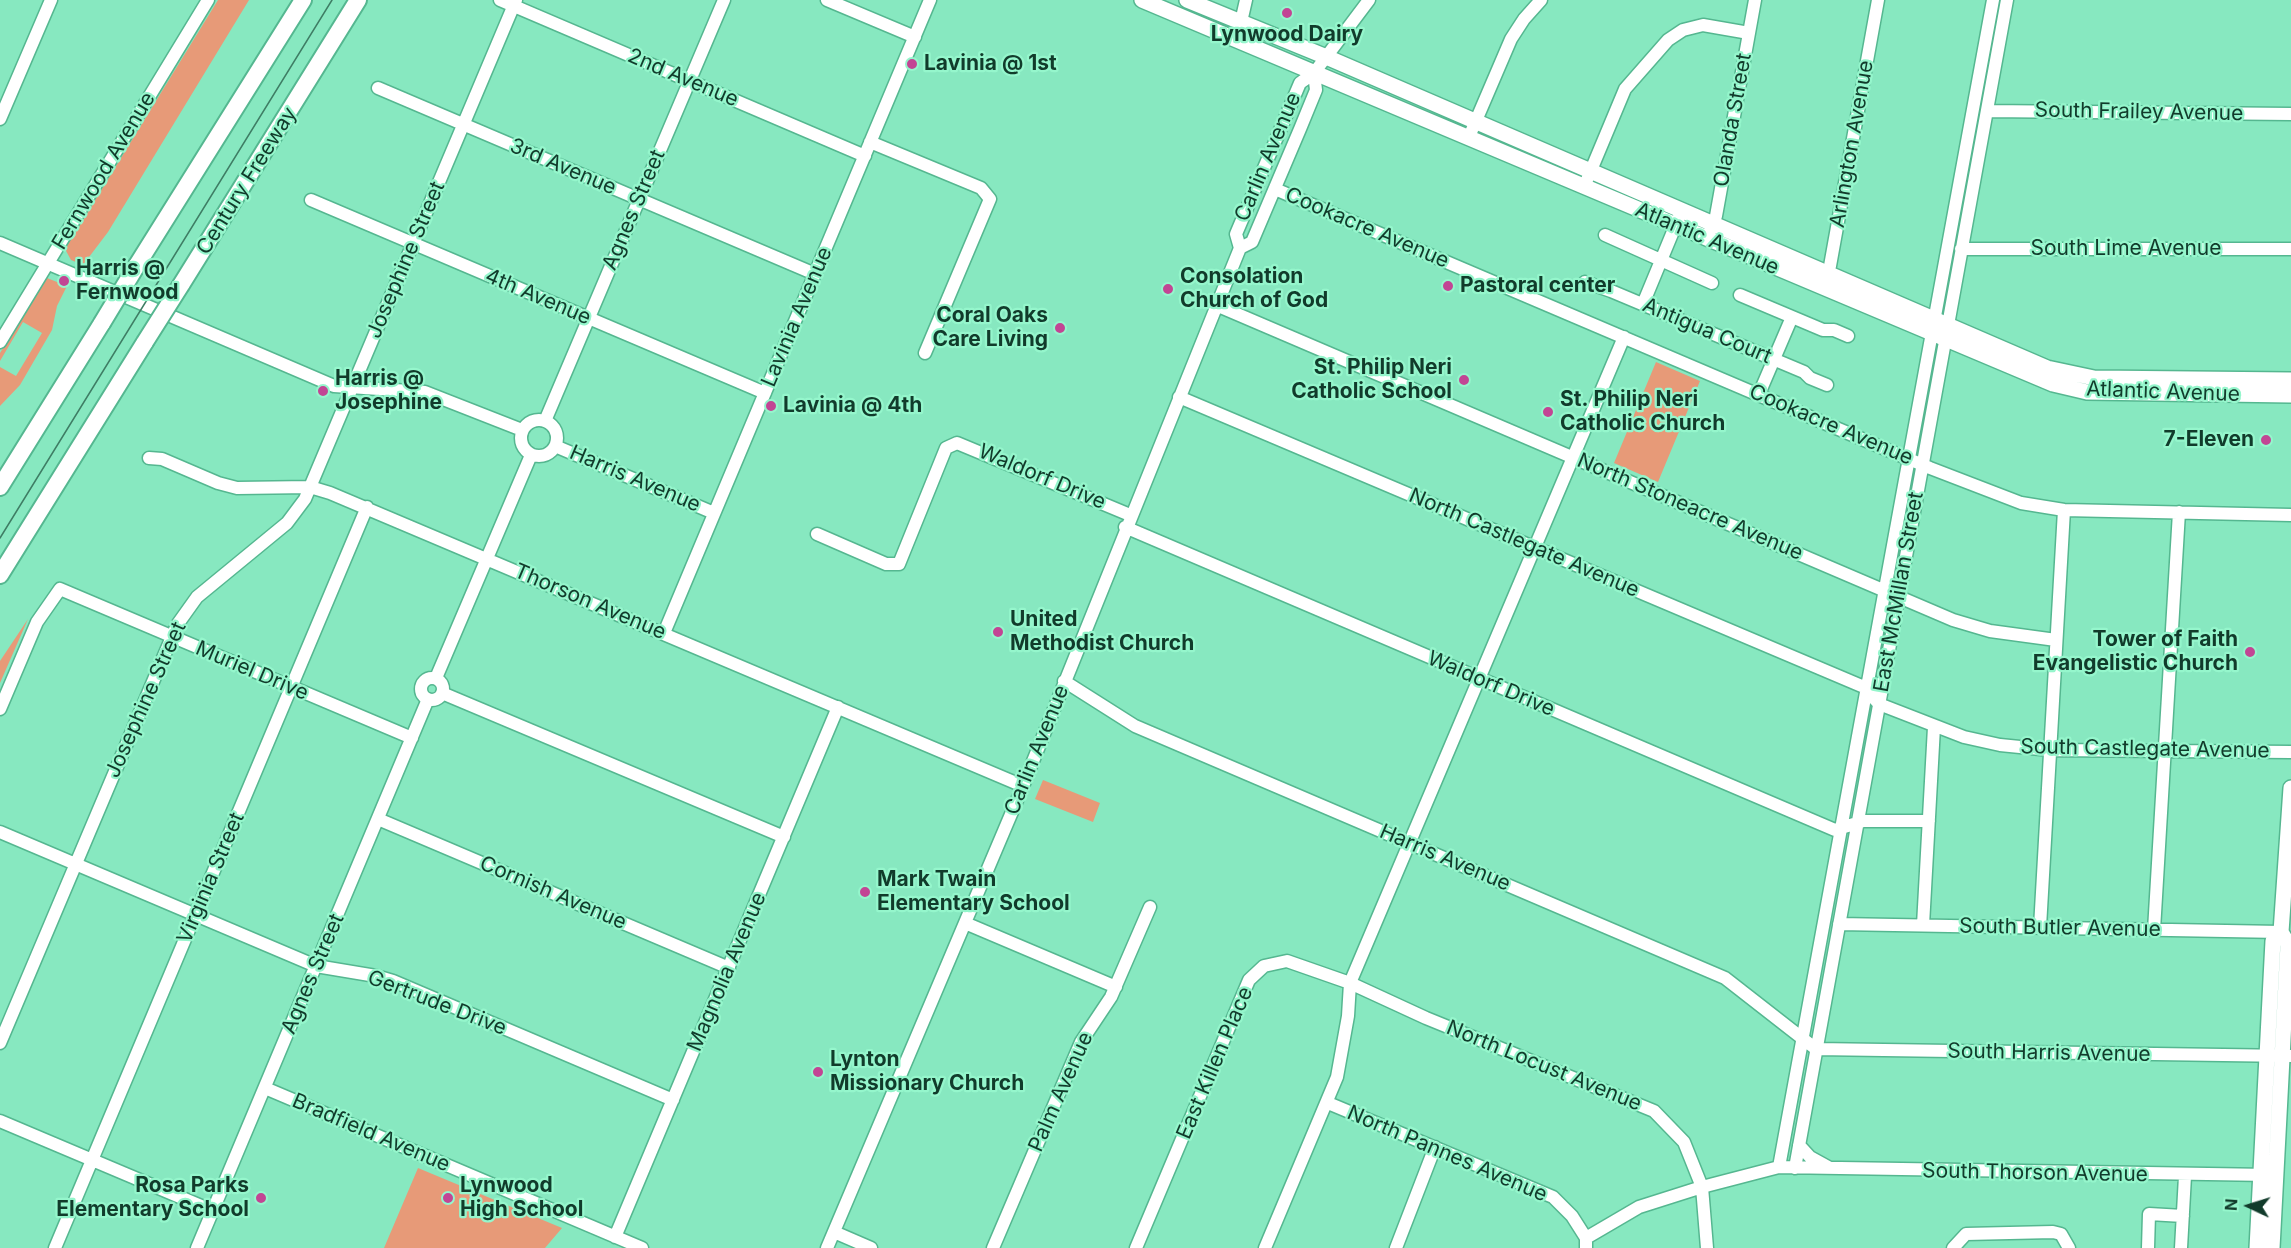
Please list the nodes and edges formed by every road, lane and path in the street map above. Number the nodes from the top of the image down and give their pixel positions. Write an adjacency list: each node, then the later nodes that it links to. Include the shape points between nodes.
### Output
1 (51, 0): 28 (street)
2 (208, 0): 50 (street, Fernwood Avenue)
3 (303, 0): 81 (highway, bridge)
4 (358, 0): 93 (highway, Century Freeway, bridge)
5 (500, 0): 18 (street, 2nd Avenue)
6 (724, 0): 24 (street, Agnes Street)
7 (827, 0): 21 (street)
8 (930, 0): 21 (street, Lavinia Avenue)
9 (1142, 0): 23 (main road, Atlantic Avenue)
10 (1187, 0): 19 (main road, Atlantic Avenue)
11 (1245, 0): 19 (street)
12 (1369, 0): 22 (street, Carlin Avenue)
13 (1541, 0): 29 (street, via 1511,39)
14 (1755, 0): 20 (street, Olanda Street)
15 (1878, 0): 52 (street, Arlington Avenue)
16 (1993, 0): 60 (street, East McMillan Street)
17 (2007, 0): 26 (street, East McMillan Street)
18 (515, 3): 24 (street, 2nd Avenue); 30 (street, Josephine Street)
19 (1241, 22): 22 (main road, Atlantic Avenue)
20 (1749, 33): 34 (street, via 1703,25 1683,30 1668,40 1629,84); 40 (street, Olanda Street)
21 (915, 37): 32 (street, Lavinia Avenue)
22 (1324, 56): 23 (street, Carlin Avenue); 29 (main road, Atlantic Avenue)
23 (1314, 73): 31 (main road, Atlantic Avenue); 36 (street, Carlin Avenue, via 1316,90); 46 (street, Carlin Avenue, via 1300,83 1239,225 1236,234)
24 (689, 81): 33 (street, 2nd Avenue); 37 (street, Agnes Street)
25 (378, 88): 30 (street, 3rd Avenue)
26 (1987, 111): 27 (street, South Frailey Avenue); 47 (street, East McMillan Street)
27 (2291, 114)
28 (0, 119)
29 (1475, 121): 31 (street); 34 (main road, Atlantic Avenue)
30 (463, 124): 37 (street, 3rd Avenue); 45 (street, Josephine Street)
31 (1468, 137): 35 (main road, Atlantic Avenue)
32 (870, 142): 33 (street, Lavinia Avenue); 64 (street, via 981,188 989,195 988,207)
33 (865, 156): 51 (street, Lavinia Avenue)
34 (1591, 171): 35 (street); 39 (main road, Atlantic Avenue)
35 (1584, 187): 41 (main road, Atlantic Avenue)
36 (1275, 189): 46 (street, Carlin Avenue, via 1252,242); 62 (street, Cookacre Avenue)
37 (639, 199): 51 (street, 3rd Avenue); 59 (street, Agnes Street)
38 (311, 200): 45 (street, 4th Avenue)
39 (1682, 210): 40 (main road, Atlantic Avenue); 41 (street)
40 (1713, 224): 43 (street, Olanda Street); 52 (main road, Atlantic Avenue)
41 (1676, 225): 43 (main road, Atlantic Avenue); 49 (street)
42 (1605, 235): 49 (street)
43 (1707, 238): 52 (main road, Atlantic Avenue)
44 (0, 243): 50 (street)
45 (413, 244): 59 (street, 4th Avenue); 68 (street, Josephine Street)
46 (1240, 249): 57 (street, Carlin Avenue)
47 (1961, 249): 48 (street, South Lime Avenue); 60 (street, East McMillan Street)
48 (2291, 249)
49 (1661, 261): 54 (street); 56 (street)
50 (48, 263): 63 (street, Fernwood Avenue); 68 (street, via 334,386)
51 (815, 274): 69 (street, Lavinia Avenue)
52 (1824, 280): 60 (main road, Atlantic Avenue)
53 (1585, 282): 56 (street, Antigua Court)
54 (1712, 283)
55 (1740, 295): 58 (street)
56 (1643, 304): 65 (street, Antigua Court)
57 (1216, 305): 72 (street, Carlin Avenue); 77 (street, North Stoneacre Avenue)
58 (1792, 317): 61 (street); 65 (street)
59 (589, 318): 69 (street, 4th Avenue); 73 (street, Agnes Street)
60 (1940, 330): 66 (main road, Atlantic Avenue, via 2046,368 2094,378); 71 (main road, Atlantic Avenue, via 2053,384 2087,392); 79 (street, East McMillan Street); 80 (street, East McMillan Street)
61 (1848, 336)
62 (1624, 337): 70 (street, Cookacre Avenue); 77 (street)
63 (0, 342)
64 (925, 353)
65 (1774, 359): 67 (street, Antigua Court); 70 (street)
66 (2291, 380)
67 (1827, 385)
68 (353, 386): 74 (street, via 425,392); 82 (street, Josephine Street)
69 (765, 393): 86 (street, Lavinia Avenue)
70 (1759, 394): 79 (street, Cookacre Avenue)
71 (2291, 395)
72 (1179, 397): 87 (street, Carlin Avenue); 91 (street, North Castlegate Avenue)
73 (545, 421): 74 (street, via 534,420); 75 (street, via 556,433)
74 (522, 430): 76 (street, via 521,442)
75 (555, 446): 76 (street, via 548,454); 86 (street, Harris Avenue)
76 (531, 455): 92 (street)
77 (1573, 457): 91 (street); 94 (street, North Stoneacre Avenue)
78 (149, 458): 82 (street, Thorson Avenue, via 173,463 237,488)
79 (1911, 459): 80 (street, Cookacre Avenue); 94 (street, East McMillan Street)
80 (1922, 465): 84 (street, Cookacre Avenue, via 2021,503); 94 (street, East McMillan Street)
81 (0, 487)
82 (310, 488): 83 (street, Thorson Avenue); 96 (street, Josephine Street, via 287,523 189,605)
83 (367, 507): 92 (street, Thorson Avenue); 101 (street, Virginia Street)
84 (2064, 510): 85 (street, Cookacre Avenue); 97 (street)
85 (2179, 512): 88 (street, Cookacre Avenue); 111 (street)
86 (714, 513): 95 (street, Lavinia Avenue)
87 (1130, 515): 89 (street, Carlin Avenue); 90 (street, Waldorf Drive, via 953,443 946,448 902,561 896,566)
88 (2291, 515)
89 (1125, 527): 99 (street, Waldorf Drive); 100 (street, Carlin Avenue)
90 (817, 534)
91 (1535, 548): 99 (street); 102 (street, North Castlegate Avenue, via 1864,687)
92 (487, 558): 95 (street, Thorson Avenue); 98 (street)
93 (0, 575)
94 (1893, 593): 97 (street, North Stoneacre Avenue, via 1953,620 1990,631); 102 (street, East McMillan Street); 105 (street, East McMillan Street)
95 (664, 633): 106 (street, Thorson Avenue)
96 (171, 636): 101 (street, Muriel Drive); 107 (street, Muriel Drive, via 60,589 37,622); 122 (street, Josephine Street)
97 (2056, 640): 110 (street)
98 (436, 678): 103 (street, via 442,684); 104 (street, via 422,685 422,693)
99 (1480, 679): 118 (street, Waldorf Drive, via 1835,831); 121 (street)
100 (1064, 681): 113 (street, Carlin Avenue); 121 (street, Harris Avenue, via 1135,726)
101 (291, 687): 109 (street, Muriel Drive); 124 (street, Virginia Street)
102 (1868, 692): 105 (street, South Castlegate Avenue); 118 (street, East McMillan Street)
103 (442, 693): 104 (street, via 435,700); 120 (street)
104 (428, 699): 109 (street, Agnes Street)
105 (1879, 704): 108 (street, South Castlegate Avenue); 117 (street, East McMillan Street)
106 (838, 707): 113 (street, Thorson Avenue); 120 (street, Magnolia Avenue)
107 (0, 710)
108 (1934, 727): 110 (street, South Castlegate Avenue, via 2000,745); 116 (street)
109 (412, 738): 115 (street, Agnes Street)
110 (2050, 750): 111 (street, South Castlegate Avenue); 128 (street)
111 (2165, 750): 112 (street, South Castlegate Avenue); 129 (street)
112 (2291, 752)
113 (1023, 786): 125 (street, Carlin Avenue)
114 (2291, 788): 130 (main road)
115 (378, 819): 131 (street, Agnes Street); 132 (street, Cornish Avenue)
116 (1929, 821): 117 (street); 127 (street)
117 (1857, 823): 118 (street); 126 (street, East McMillan Street)
118 (1842, 829): 135 (street, East McMillan Street)
119 (0, 832): 122 (street, Gertrude Drive)
120 (784, 837): 132 (street, Magnolia Avenue)
121 (1410, 843): 133 (street); 135 (street, Harris Avenue, via 1725,978)
122 (75, 864): 124 (street, Gertrude Drive); 136 (street, Josephine Street)
123 (1150, 907): 134 (street, Palm Avenue)
124 (195, 915): 131 (street, Gertrude Drive); 145 (street, Virginia Street)
125 (965, 923): 134 (street); 154 (street, Carlin Avenue)
126 (1839, 924): 127 (street, South Butler Avenue); 137 (street, East McMillan Street)
127 (1923, 925): 128 (street, South Butler Avenue)
128 (2040, 927): 129 (street, South Butler Avenue)
129 (2154, 930): 130 (street, South Butler Avenue)
130 (2281, 932): 138 (main road, via 2273,941)
131 (316, 966): 139 (street, Agnes Street); 140 (street, Gertrude Drive, via 393,981)
132 (729, 968): 140 (street, Magnolia Avenue)
133 (1350, 983): 141 (street, via 1342,1054); 151 (street, North Locust Avenue, via 1654,1112 1684,1142); 165 (street, East Killen Place, via 1287,961 1264,966 1250,980)
134 (1116, 987): 164 (street, Palm Avenue, via 1081,1042)
135 (1802, 1041): 137 (street, Harris Avenue); 146 (street, East McMillan Street)
136 (0, 1043)
137 (1816, 1049): 138 (street, South Harris Avenue); 143 (street, East McMillan Street)
138 (2280, 1056): 149 (main road)
139 (265, 1088): 152 (street, Agnes Street); 155 (street, Bradfield Avenue)
140 (673, 1100): 155 (street, Magnolia Avenue)
141 (1328, 1103): 144 (street, North Pannes Avenue); 166 (street)
142 (0, 1121): 145 (street)
143 (1799, 1145): 147 (street, East McMillan Street); 148 (street, via 1810,1157)
144 (1435, 1147): 156 (street, North Pannes Avenue, via 1552,1197 1572,1216); 167 (street)
145 (92, 1160): 152 (street); 159 (street, Virginia Street)
146 (1779, 1167): 147 (street); 151 (street)
147 (1795, 1168): 148 (street, South Thorson Avenue)
148 (1834, 1170): 150 (street, South Thorson Avenue)
149 (2268, 1175): 150 (street, South Thorson Avenue); 171 (main road); 172 (main road)
150 (2185, 1176): 153 (street)
151 (1702, 1187): 156 (street, via 1639,1207); 168 (street)
152 (213, 1211): 160 (street, Agnes Street)
153 (2183, 1216): 169 (street, via 2149,1214); 170 (street)
154 (834, 1232): 162 (street, Carlin Avenue); 163 (street)
155 (615, 1237): 161 (street, Bradfield Avenue)
156 (1586, 1243)
157 (1956, 1243): 158 (street, via 1966,1234 2053,1232 2061,1234)
158 (2067, 1244)
159 (55, 1248)
160 (197, 1248)
161 (642, 1248)
162 (827, 1248)
163 (871, 1248)
164 (993, 1248)
165 (1136, 1248)
166 (1265, 1248)
167 (1396, 1248)
168 (1707, 1248)
169 (2148, 1248)
170 (2181, 1248)
171 (2257, 1248)
172 (2272, 1248)

